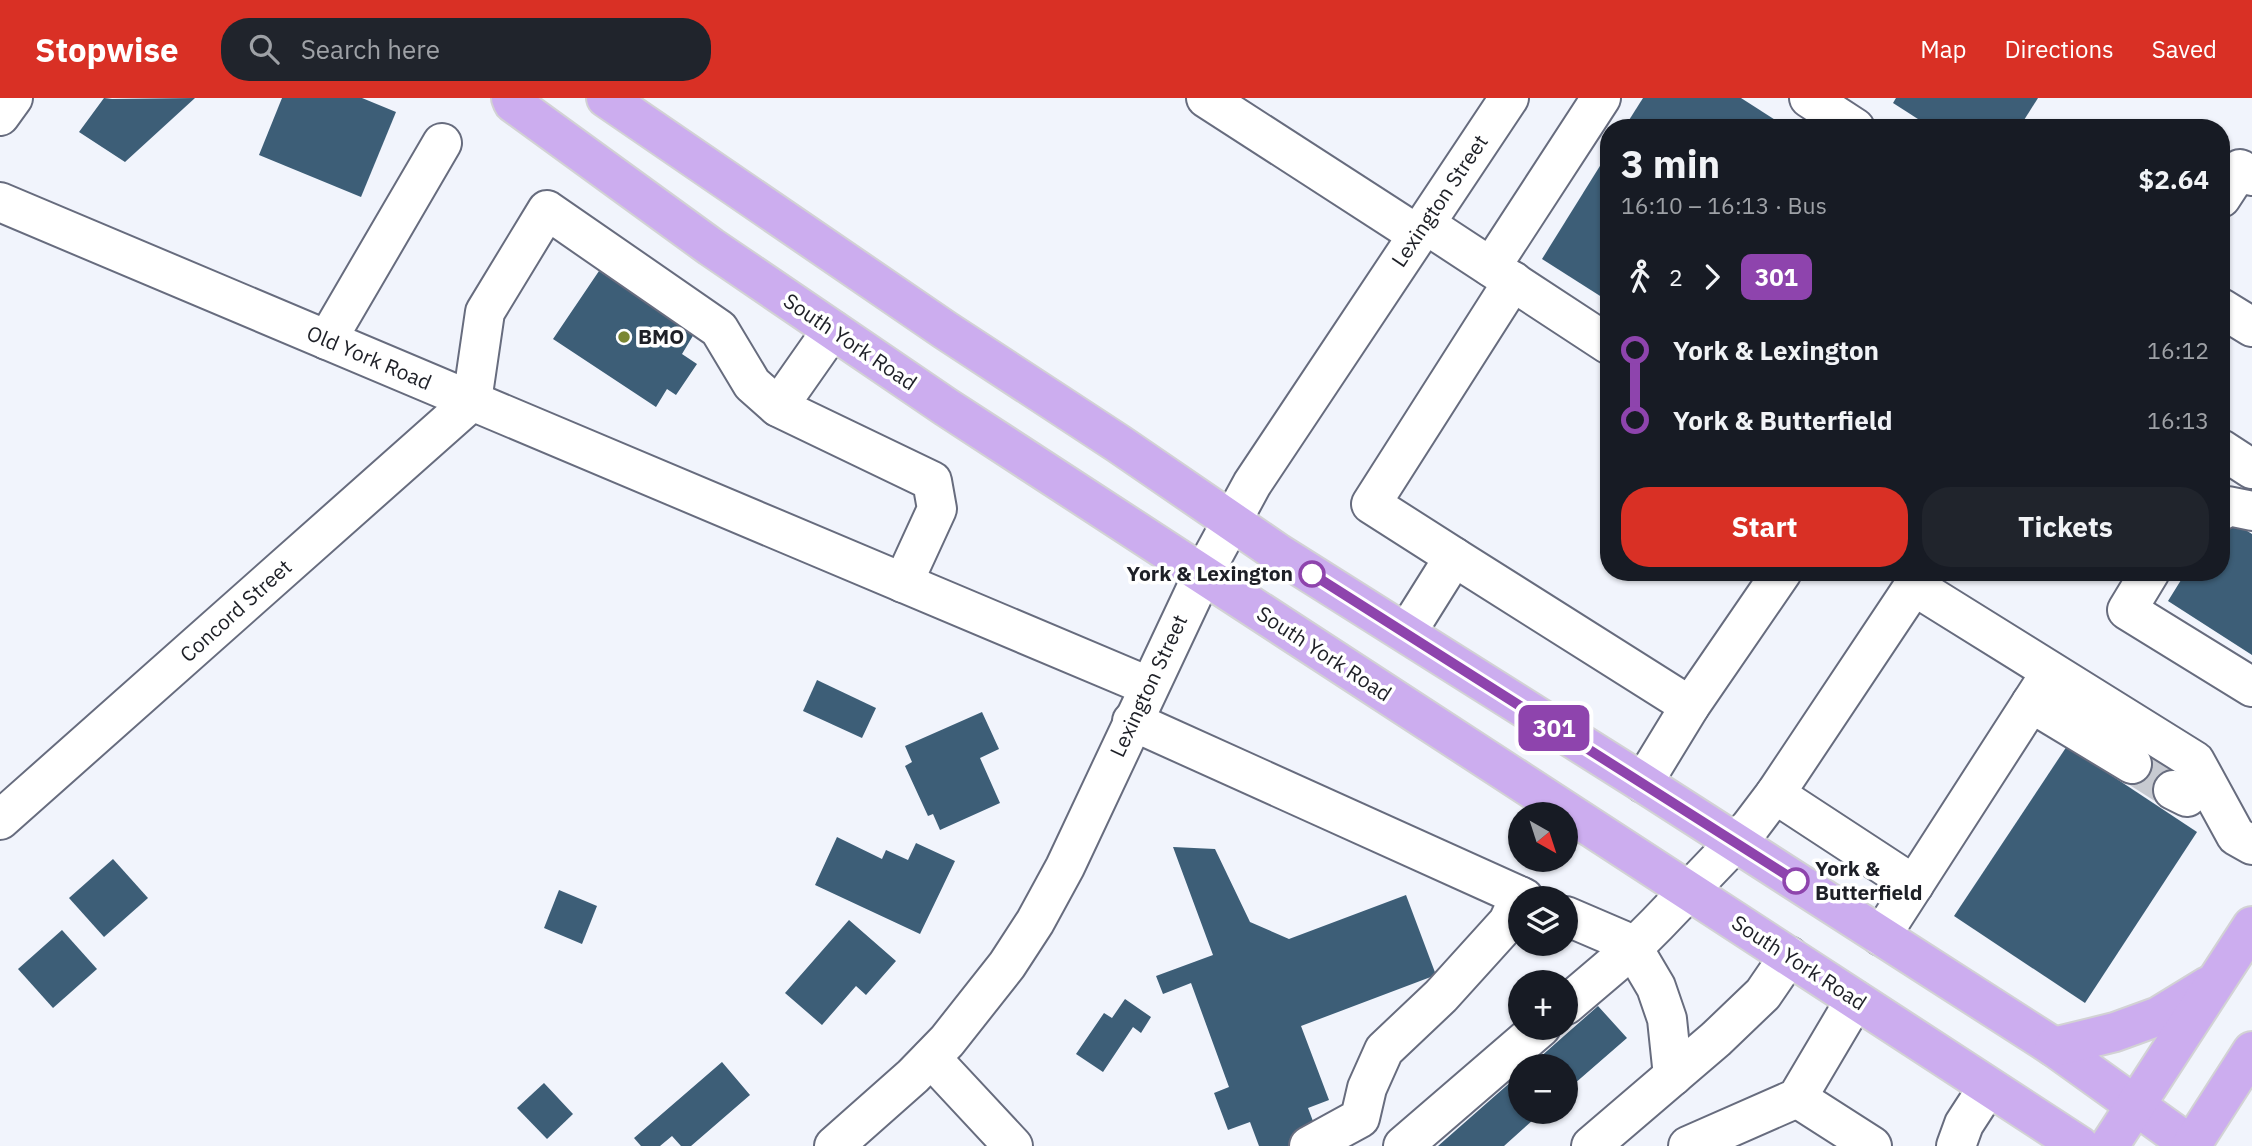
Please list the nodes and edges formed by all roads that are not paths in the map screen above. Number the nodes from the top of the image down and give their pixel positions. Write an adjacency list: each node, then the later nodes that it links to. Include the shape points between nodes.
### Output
1 (13, 98): 8 (street)
2 (511, 98): 18 (main road, South York Road, via 689,231)
3 (606, 98): 25 (main road)
4 (1206, 98): 14 (street)
5 (1509, 98): 14 (street, Lexington Street)
6 (1601, 98): 15 (street)
7 (1809, 98): 9 (street)
8 (0, 116)
9 (1841, 119)
10 (442, 142): 20 (street)
11 (2252, 176): 12 (street, via 2240,169)
12 (2230, 184)
13 (0, 202): 20 (street, Old York Road)
14 (1422, 230): 15 (street); 25 (street, Lexington Street, via 1252,484)
15 (1502, 274): 19 (street); 26 (street, via 1371,504)
16 (2230, 313): 17 (street)
17 (2252, 327)
18 (832, 330): 22 (street); 27 (main road, South York Road)
19 (1600, 339)
20 (327, 340): 21 (street, Old York Road)
21 (472, 401): 22 (street, via 485,312 547,211 719,329 752,384); 33 (street, Old York Road); 44 (street, Concord Street)
22 (778, 407): 33 (street, via 932,481 937,509)
23 (2230, 506): 24 (street)
24 (2252, 511)
25 (1232, 522): 27 (street, Lexington Street); 34 (main road)
26 (1454, 557): 34 (street); 39 (street)
27 (1202, 576): 36 (street, Lexington Street); 49 (main road, South York Road)
28 (1776, 581): 39 (street)
29 (1918, 581): 43 (street)
30 (1921, 581): 37 (street)
31 (2145, 581): 38 (street, via 2127,610)
32 (2167, 581): 35 (street, via 2168,613)
33 (903, 583): 36 (street)
34 (1407, 632): 42 (main road)
35 (2252, 667)
36 (1148, 686): 40 (street, Lexington Street)
37 (2040, 687): 41 (street); 46 (street, via 2195,761 2189,786 2236,836); 47 (street)
38 (2252, 687)
39 (1690, 706): 42 (street)
40 (1132, 721): 48 (street); 62 (street, Lexington Street, via 1035,922 979,1003)
41 (2132, 764)
42 (1643, 783): 45 (main road)
43 (1774, 794): 45 (street); 47 (street)
44 (0, 820)
45 (1736, 842): 49 (street); 53 (main road)
46 (2252, 845)
47 (1914, 885): 53 (street)
48 (1508, 891)
49 (1690, 891): 54 (street); 55 (main road, South York Road)
50 (1578, 921): 54 (street)
51 (1508, 922): 69 (street, via 1384,1051 1367,1088 1360,1118)
52 (2252, 926): 56 (main road)
53 (1881, 936): 60 (main road)
54 (1633, 948): 57 (street); 63 (street, via 1656,987 1667,1019)
55 (1789, 956): 58 (main road, South York Road); 63 (street, via 1763,995)
56 (2216, 981): 60 (main road, via 2159,1016); 66 (main road)
57 (1578, 995)
58 (1855, 1000): 64 (main road, South York Road); 65 (street)
59 (1526, 1040): 70 (street)
60 (2054, 1047): 66 (main road)
61 (2252, 1051): 77 (main road)
62 (931, 1058): 67 (street, Lexington Street); 68 (street)
63 (1674, 1076): 71 (street)
64 (1988, 1087): 74 (street); 75 (main road, South York Road)
65 (1797, 1098): 72 (street); 73 (street)
66 (2136, 1105): 76 (main road); 77 (main road)
67 (834, 1146)
68 (1013, 1146)
69 (1309, 1146)
70 (1403, 1146)
71 (1591, 1146)
72 (1688, 1146)
73 (1872, 1146)
74 (1956, 1146)
75 (2080, 1146)
76 (2109, 1146)
77 (2192, 1146)

